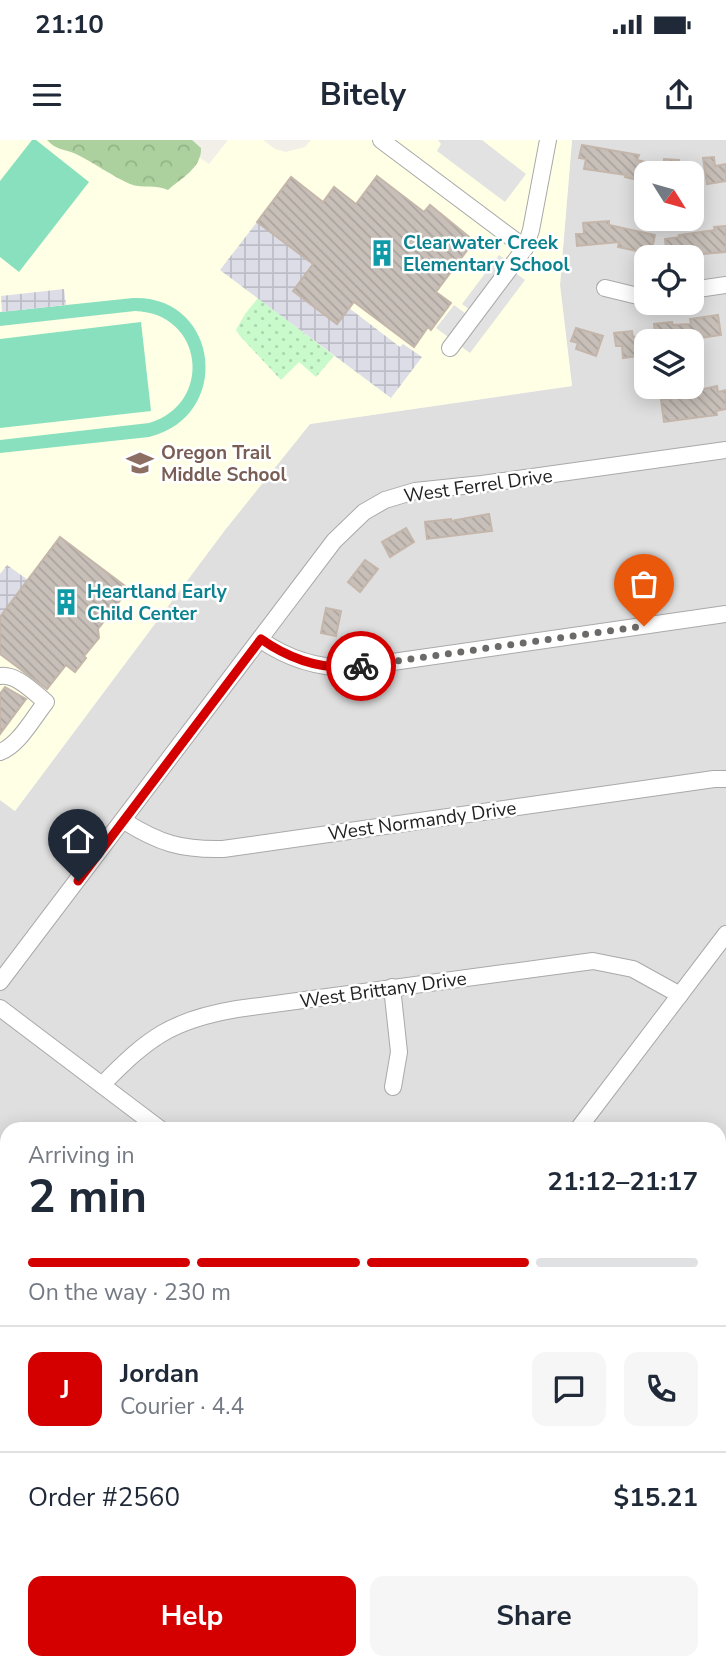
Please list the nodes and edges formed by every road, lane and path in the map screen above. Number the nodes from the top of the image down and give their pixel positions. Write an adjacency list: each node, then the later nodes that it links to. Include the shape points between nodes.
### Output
1 (381, 140): 3 (street)
2 (548, 140): 3 (street)
3 (525, 248): 8 (street)
4 (726, 285): 6 (street)
5 (605, 288): 7 (street)
6 (704, 288)
7 (634, 295)
8 (450, 348)
9 (726, 450): 11 (street, West Ferrel Drive, via 415,491 385,500 348,526)
10 (726, 614): 11 (street, via 351,668 296,659)
11 (261, 639): 15 (street, West Ferrel Drive)
12 (0, 676): 13 (street, via 15,678 46,702 7,750)
13 (0, 752)
14 (726, 779): 15 (street, West Normandy Drive, via 223,849 164,843)
15 (124, 821): 17 (street, West Ferrel Drive)
16 (726, 934): 19 (street)
17 (0, 982)
18 (392, 987): 19 (street, West Brittany Drive, via 593,961 633,969); 21 (street, West Brittany Drive, via 191,1019 154,1037); 22 (street, via 399,1052)
19 (680, 995): 24 (street)
20 (0, 1008): 21 (street)
21 (102, 1084): 23 (street)
22 (393, 1087)
23 (151, 1122)
24 (583, 1122)

